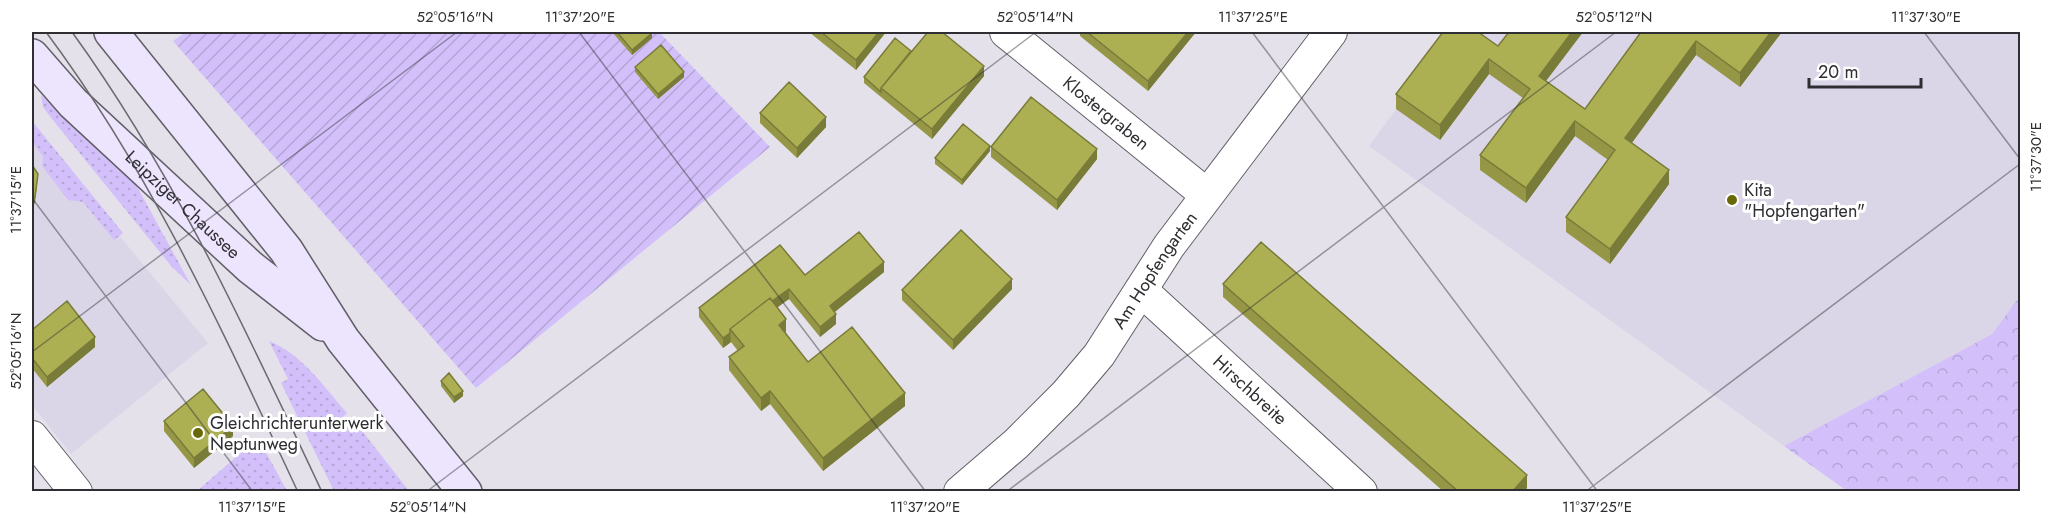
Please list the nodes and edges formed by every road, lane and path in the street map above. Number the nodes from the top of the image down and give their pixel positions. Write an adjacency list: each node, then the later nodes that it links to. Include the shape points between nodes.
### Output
1 (111, 32): 7 (main road, Leipziger Chaussee, via 286,250)
2 (1006, 32): 5 (street, Klostergraben)
3 (1331, 32): 5 (street, Am Hopfengarten)
4 (32, 56): 7 (main road, Leipziger Chaussee, via 73,103 250,267)
5 (1207, 195): 6 (street, Am Hopfengarten)
6 (1141, 290): 11 (street, Am Hopfengarten, via 1099,355 1066,394); 12 (street, Hirschbreite)
7 (343, 340): 10 (main road, Leipziger Chaussee)
8 (32, 437): 9 (street)
9 (76, 492)
10 (465, 492)
11 (960, 492)
12 (1361, 492)

